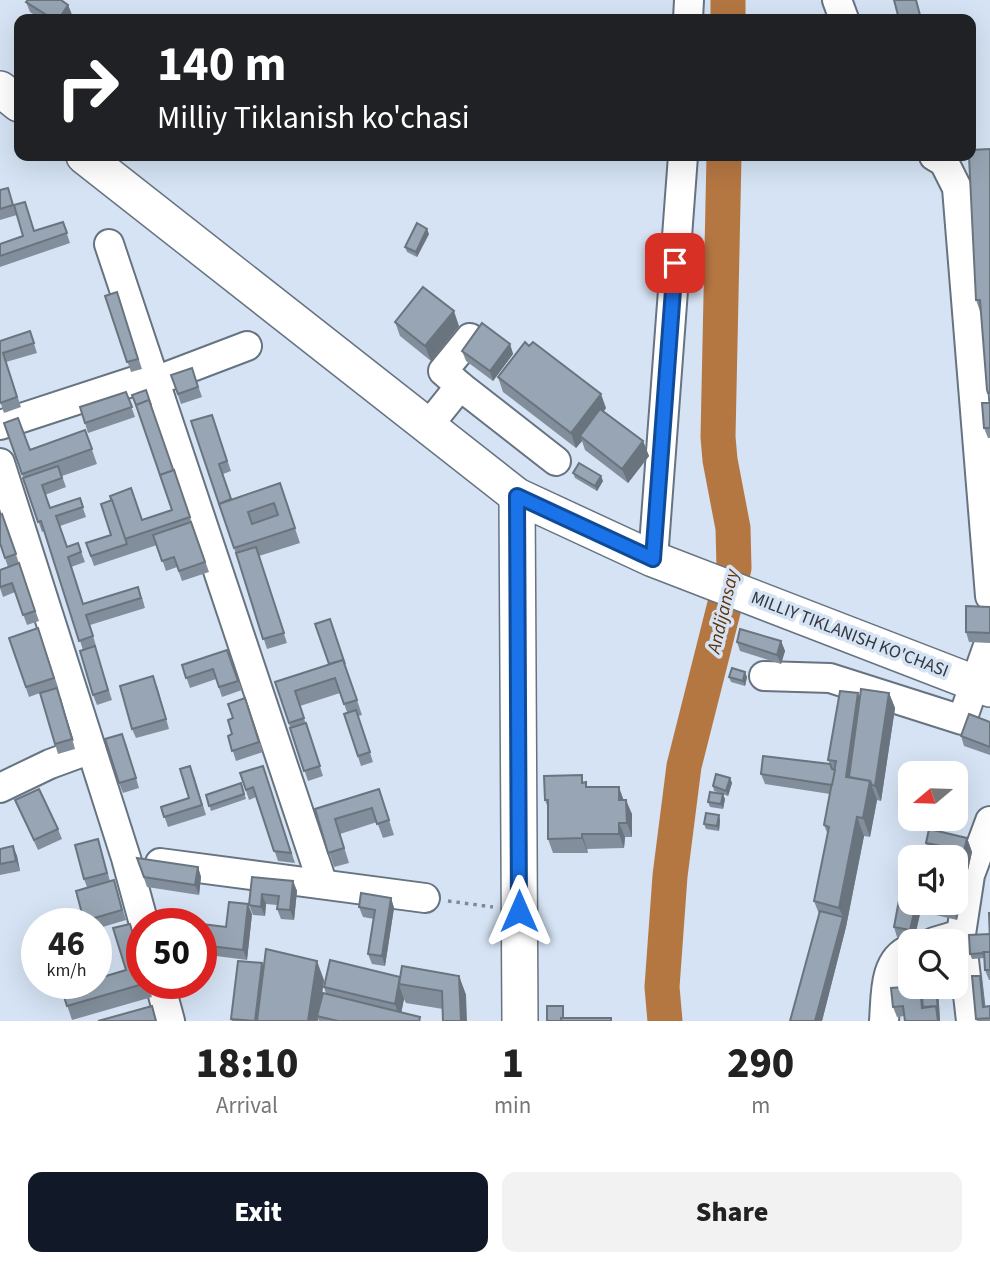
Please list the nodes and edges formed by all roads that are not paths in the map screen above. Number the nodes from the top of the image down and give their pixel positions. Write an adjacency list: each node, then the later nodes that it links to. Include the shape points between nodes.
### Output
1 (0, 89): 2 (main road)
2 (14, 100)
3 (90, 161): 12 (main road, MILLIY TIKLANISH KO'CHASI)
4 (683, 161): 16 (street)
5 (940, 161): 17 (street, via 957,188)
6 (109, 244): 9 (street)
7 (470, 338): 10 (street, via 443,371)
8 (247, 346): 9 (street)
9 (154, 378): 11 (street); 25 (street)
10 (460, 386): 12 (street); 13 (street)
11 (0, 425)
12 (428, 426): 15 (main road, MILLIY TIKLANISH KO'CHASI)
13 (556, 461)
14 (0, 463): 21 (street)
15 (517, 496): 16 (main road, MILLIY TIKLANISH KO'CHASI); 33 (main road)
16 (666, 564): 20 (main road, MILLIY TIKLANISH KO'CHASI)
17 (990, 596)
18 (989, 643): 20 (street)
19 (764, 676): 20 (street, via 830,678 962,720)
20 (982, 685)
21 (91, 750): 22 (street); 24 (street)
22 (0, 788)
23 (990, 821): 28 (street, via 970,875)
24 (126, 858): 25 (street); 27 (street)
25 (322, 882): 26 (street)
26 (425, 898)
27 (140, 908)
28 (962, 929)
29 (898, 957): 34 (street, via 891,965)
30 (968, 995): 35 (street)
31 (164, 999): 32 (street)
32 (170, 1021)
33 (520, 1021)
34 (884, 1021)
35 (971, 1021)

